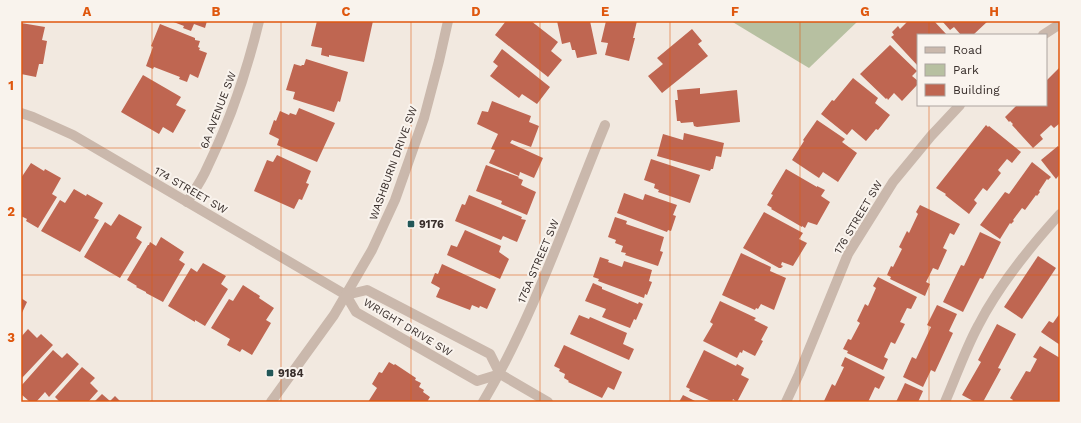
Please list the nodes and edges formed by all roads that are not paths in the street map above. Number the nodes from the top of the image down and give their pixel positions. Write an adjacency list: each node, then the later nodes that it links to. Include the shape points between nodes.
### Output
1 (259, 21): 8 (street, 6A AVENUE SW, via 228,121 207,170)
2 (448, 21): 10 (street, WASHBURN DRIVE SW, via 424,118 395,200 372,250)
3 (1060, 24): 4 (street)
4 (1045, 34)
5 (959, 106): 15 (street, 176 STREET SW, via 893,182 848,254)
6 (21, 113): 8 (street, 174 STREET SW, via 73,135)
7 (605, 125): 11 (street, 175A STREET SW, via 532,308)
8 (187, 202): 10 (street, 174 STREET SW)
9 (1060, 214): 16 (street, via 1003,284 977,327)
10 (346, 295): 11 (street, WRIGHT DRIVE SW, via 367,290 490,354); 11 (street, WRIGHT DRIVE SW, via 356,312 477,381); 12 (street, WASHBURN DRIVE SW)
11 (500, 374): 13 (street, 175A STREET SW); 14 (street)
12 (271, 402)
13 (484, 402)
14 (548, 402)
15 (786, 402)
16 (946, 402)

